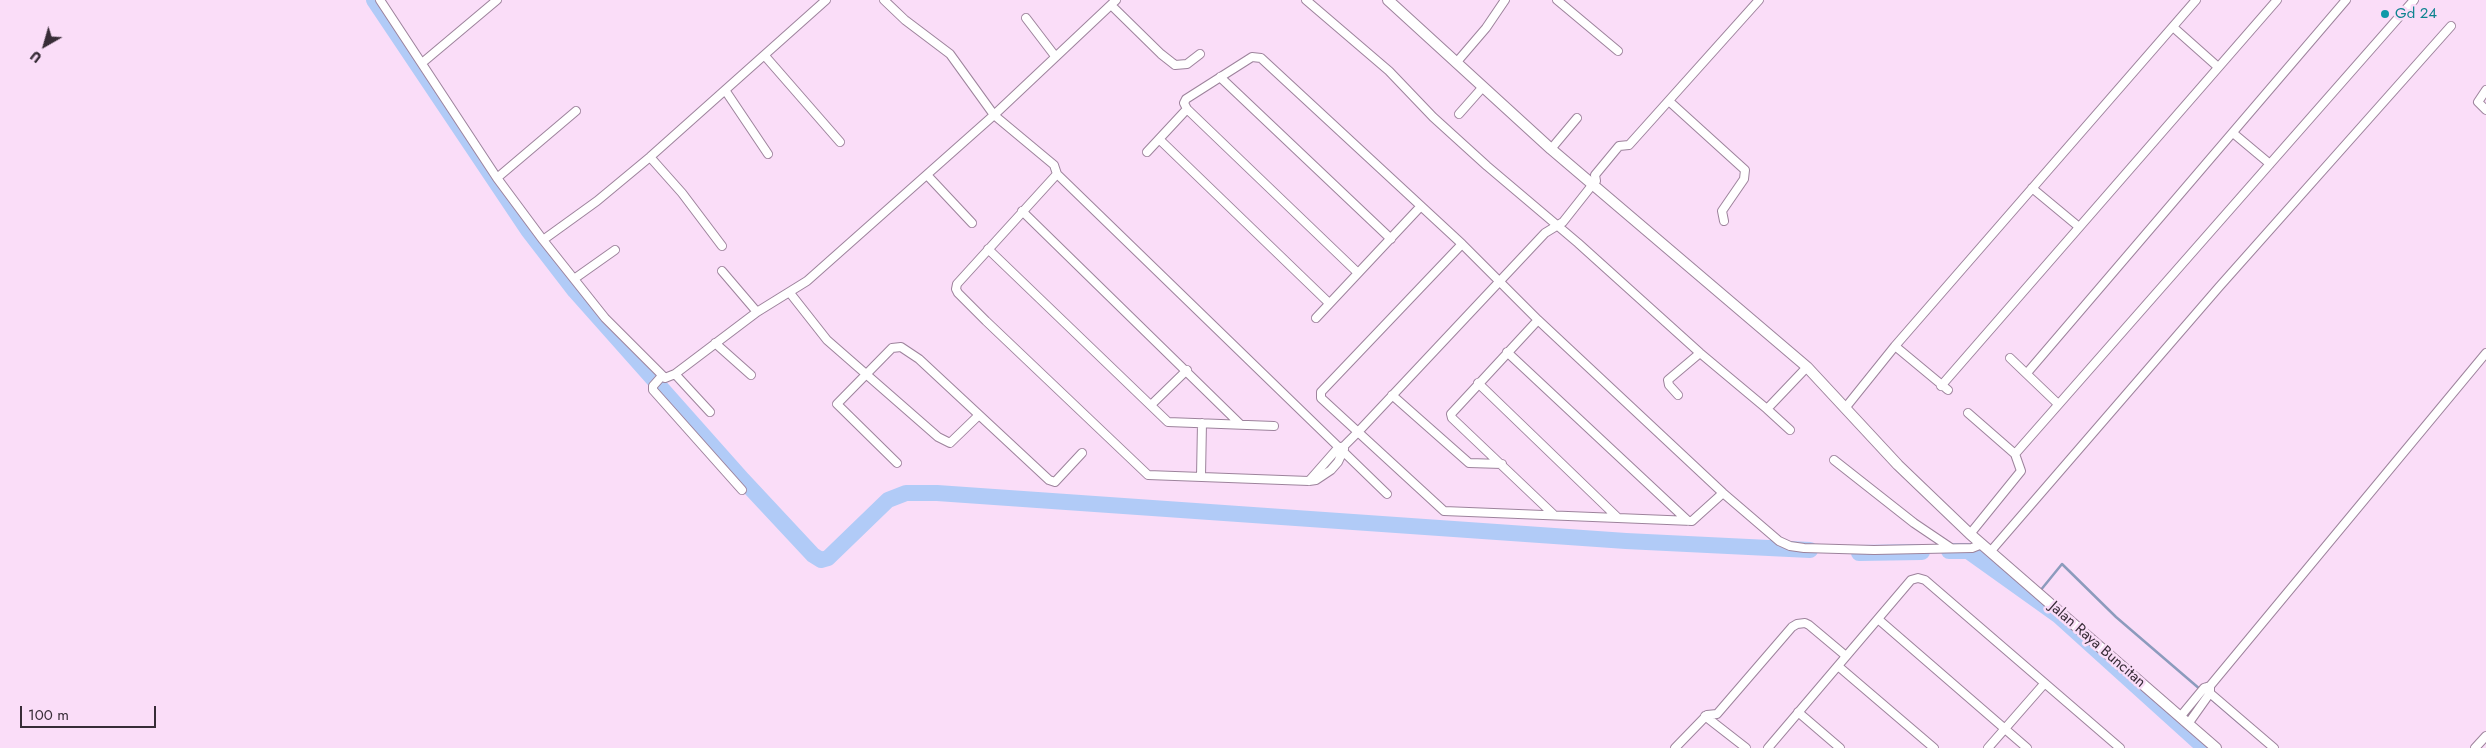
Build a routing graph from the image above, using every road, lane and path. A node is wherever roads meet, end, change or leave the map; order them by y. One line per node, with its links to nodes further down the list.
1 (380, 0): 22 (street)
2 (498, 0): 22 (street)
3 (826, 0): 20 (street)
4 (884, 0): 33 (street)
5 (1306, 0): 53 (street)
6 (1388, 0): 23 (street, Jalan Raya Buncitan)
7 (1504, 0): 23 (street)
8 (1557, 0): 18 (street)
9 (1758, 0): 29 (street)
10 (2196, 0): 17 (street)
11 (2277, 0): 24 (street)
12 (2346, 0): 36 (street)
13 (2414, 0): 43 (street)
14 (1113, 2): 19 (street); 21 (street)
15 (1026, 18): 21 (street)
16 (2451, 26): 112 (street)
17 (2173, 27): 24 (street); 48 (street)
18 (1618, 51)
19 (1200, 54)
20 (765, 56): 27 (street); 38 (street)
21 (1055, 56): 33 (street)
22 (422, 63): 46 (street)
23 (1456, 63): 26 (street, Jalan Raya Buncitan)
24 (2218, 67): 54 (street)
25 (1220, 77): 30 (street); 49 (street); 55 (street)
26 (1482, 88): 34 (street); 39 (street, Jalan Raya Buncitan)
27 (725, 90): 41 (street); 42 (street)
28 (2486, 90): 31 (street)
29 (1670, 102): 47 (street); 51 (street)
30 (1187, 108): 37 (street); 62 (street)
31 (2486, 110)
32 (576, 111): 46 (street)
33 (998, 111): 44 (street); 45 (street)
34 (1459, 114)
35 (1577, 118): 39 (street)
36 (2233, 134): 43 (street); 78 (street)
37 (1159, 139): 40 (street); 66 (street)
38 (840, 142)
39 (1555, 144): 47 (street, Jalan Raya Buncitan)
40 (1147, 152)
41 (768, 154)
42 (650, 156): 56 (street); 58 (street)
43 (2270, 164): 86 (street)
44 (1057, 174): 50 (street); 98 (street)
45 (927, 175): 52 (street); 65 (street)
46 (497, 178): 56 (street)
47 (1594, 184): 53 (street); 76 (street, Jalan Raya Buncitan)
48 (2032, 188): 54 (street); 71 (street)
49 (1421, 206): 55 (street); 57 (street)
50 (1022, 211): 59 (street); 77 (street)
51 (1724, 221)
52 (972, 223)
53 (1557, 226): 64 (street); 74 (street)
54 (2079, 227): 71 (street)
55 (1391, 238): 62 (street)
56 (543, 240): 63 (street)
57 (1462, 244): 64 (street); 97 (street)
58 (722, 246)
59 (988, 249): 88 (street); 104 (street)
60 (615, 250): 63 (street)
61 (722, 271): 67 (street)
62 (1358, 273): 66 (street)
63 (574, 279): 82 (street)
64 (1498, 281): 69 (street); 84 (street)
65 (790, 293): 67 (street); 80 (street)
66 (1330, 303): 68 (street)
67 (757, 312): 70 (street)
68 (1316, 318)
69 (1538, 320): 72 (street); 106 (street)
70 (716, 343): 79 (street); 81 (street)
71 (1895, 346): 87 (street)
72 (1508, 352): 83 (street); 110 (street)
73 (2486, 352): 118 (street)
74 (1700, 353): 85 (street); 89 (street)
75 (2010, 358): 78 (street)
76 (1807, 367): 87 (street, Jalan Raya Buncitan); 89 (street)
77 (1187, 370): 88 (street); 94 (street)
78 (2027, 373): 86 (street)
79 (675, 374): 82 (street); 90 (street)
80 (868, 374): 92 (street); 92 (street); 102 (street)
81 (751, 375)
82 (657, 381): 105 (street)
83 (1478, 384): 103 (street); 109 (street)
84 (1392, 395): 97 (street); 103 (street)
85 (1678, 395)
86 (2057, 403): 100 (street)
87 (1848, 404): 111 (street, Jalan Raya Buncitan)
88 (1151, 405): 93 (street)
89 (1767, 408): 96 (street)
90 (710, 412)
91 (1968, 413): 100 (street)
92 (979, 416): 99 (street)
93 (1202, 423): 94 (street); 104 (street)
94 (1240, 424): 95 (street)
95 (1274, 426)
96 (1790, 430)
97 (1356, 435): 98 (street); 108 (street)
98 (1343, 448): 104 (street); 107 (street)
99 (1082, 454)
100 (2015, 454): 111 (street)
101 (1834, 460): 113 (street)
102 (897, 463)
103 (1502, 464): 108 (street)
104 (1201, 476)
105 (742, 490)
106 (1723, 493): 110 (street); 113 (street)
107 (1387, 494)
108 (1553, 514): 109 (street)
109 (1617, 517): 110 (street)
110 (1688, 521)
111 (1973, 531): 112 (street, Jalan Raya Buncitan)
112 (1990, 547): 113 (street); 121 (street, Jalan Raya Buncitan)
113 (1951, 548)
114 (1878, 619): 115 (street); 117 (street); 122 (street)
115 (1846, 656): 116 (street); 120 (street)
116 (1838, 666): 119 (street); 128 (street)
117 (2044, 684): 122 (street); 131 (street)
118 (2205, 693): 121 (street); 133 (street)
119 (1798, 712): 126 (street); 127 (street)
120 (1705, 716): 124 (street); 125 (street)
121 (2184, 720): 132 (street, Jalan Raya Buncitan)
122 (2005, 729): 129 (street); 130 (street)
123 (2486, 736): 134 (street)
124 (1675, 748)
125 (1746, 748)
126 (1768, 748)
127 (1840, 748)
128 (1934, 748)
129 (1988, 748)
130 (2027, 748)
131 (2120, 748)
132 (2215, 748)
133 (2274, 748)
134 (2475, 748)

